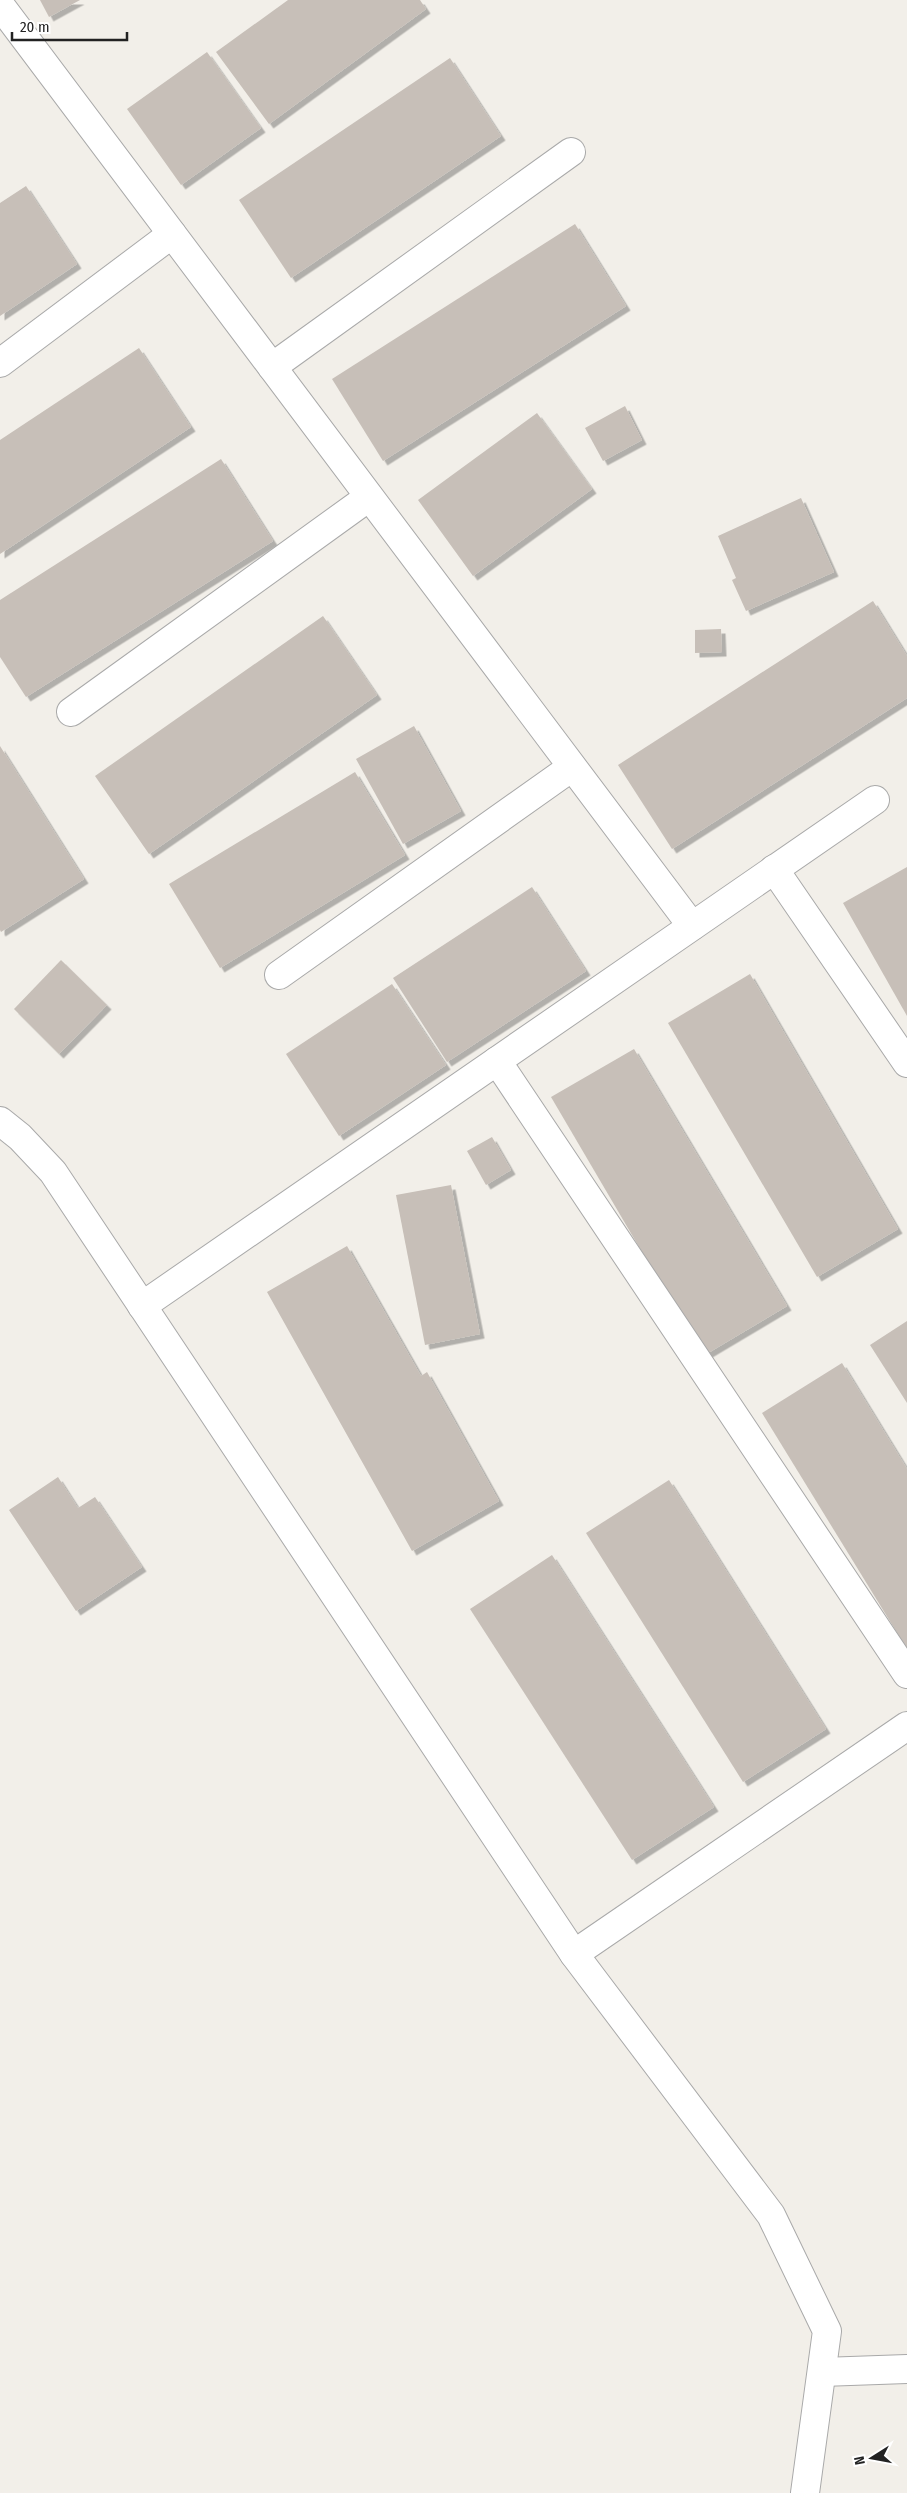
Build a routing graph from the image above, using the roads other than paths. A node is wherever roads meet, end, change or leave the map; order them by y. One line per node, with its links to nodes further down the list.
1 (0, 5): 3 (street)
2 (571, 152): 5 (street)
3 (172, 234): 4 (street); 5 (street)
4 (0, 363)
5 (272, 367): 6 (street)
6 (369, 497): 7 (street); 8 (street)
7 (71, 712)
8 (572, 767): 11 (street); 12 (street)
9 (875, 800): 10 (street)
10 (774, 869): 11 (street); 14 (street)
11 (692, 926): 13 (street)
12 (279, 975)
13 (496, 1061): 16 (street); 17 (street)
14 (907, 1063)
15 (0, 1121): 16 (street)
16 (142, 1306): 19 (street)
17 (907, 1674)
18 (907, 1726): 19 (street)
19 (574, 1954): 21 (street)
20 (907, 2369): 21 (street)
21 (822, 2372): 22 (street)
22 (805, 2493)

